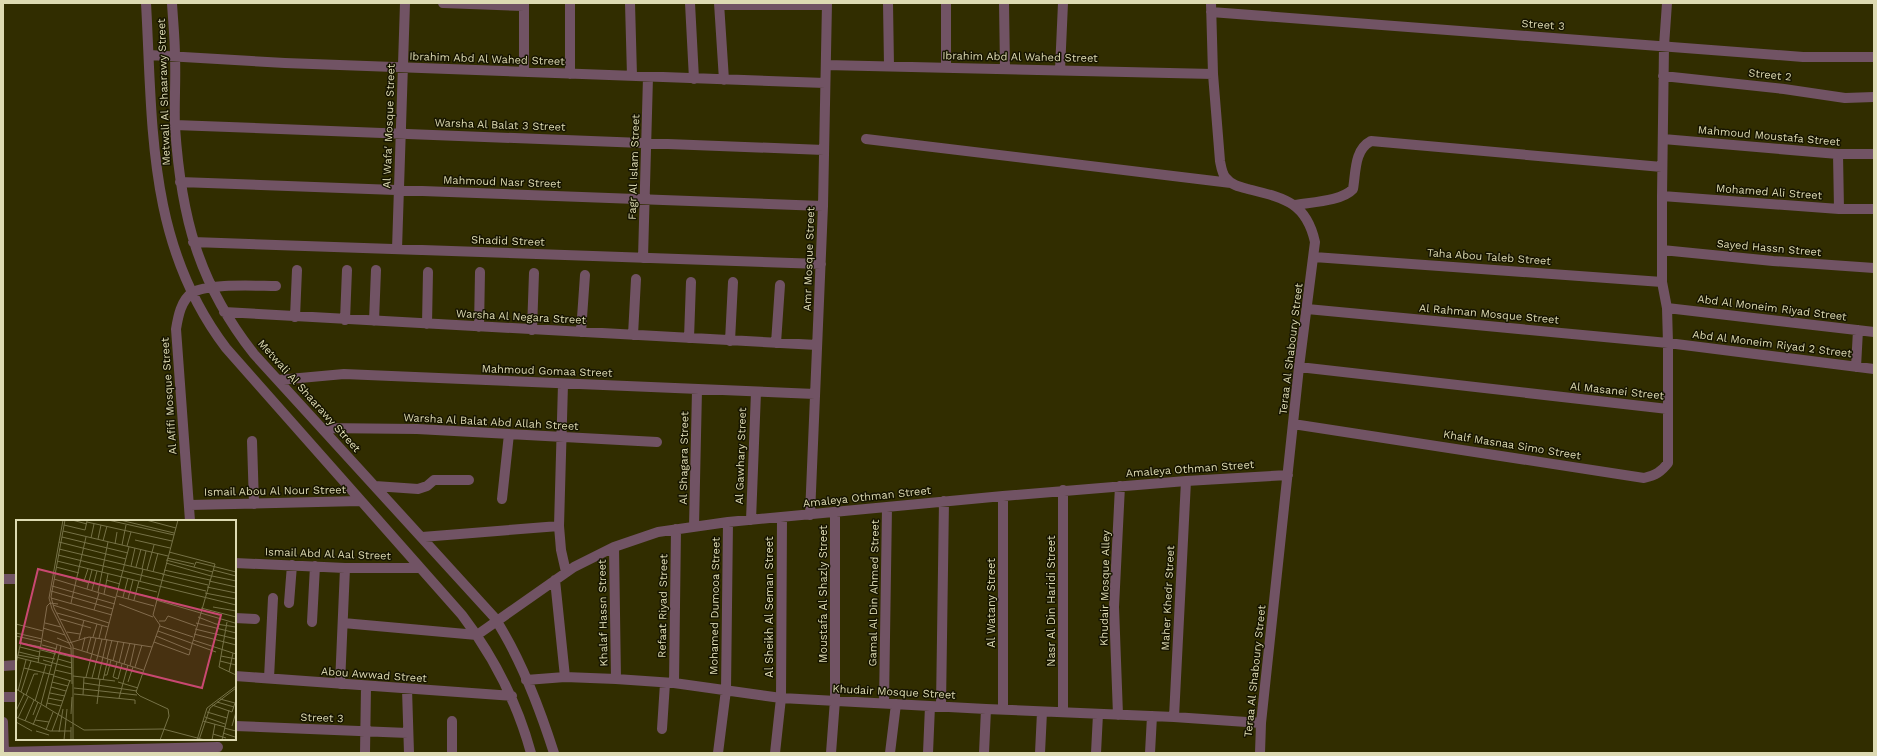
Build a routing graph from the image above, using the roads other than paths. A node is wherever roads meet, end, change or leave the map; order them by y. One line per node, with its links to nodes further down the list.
1 (146, 3): 19 (street, Metwali Al Shaarawy Street)
2 (172, 3): 20 (street, Metwali Al Shaarawy Street)
3 (405, 3): 24 (street, Al Wafa' Mosque Street)
4 (443, 3): 13 (street)
5 (570, 3): 29 (street)
6 (630, 3): 31 (street)
7 (690, 3): 34 (street)
8 (888, 3): 23 (street)
9 (946, 3): 25 (street)
10 (1004, 3): 26 (street)
11 (1063, 3): 27 (street)
12 (1667, 3): 18 (street, Al Masanei Street)
13 (474, 4): 16 (street)
14 (720, 4): 15 (street); 35 (street)
15 (827, 4): 22 (street, Amr Mosque Street)
16 (524, 5): 28 (street)
17 (1211, 8): 18 (street, Street 3); 30 (street)
18 (1664, 46): 21 (street, Street 3); 32 (street, Al Masanei Street)
19 (149, 55): 20 (street, Ibrahim Abd Al Wahed Street); 77 (street, Metwali Al Shaarawy Street)
20 (175, 56): 24 (street, Ibrahim Abd Al Wahed Street); 38 (street, Metwali Al Shaarawy Street)
21 (1874, 57)
22 (826, 65): 23 (street, Ibrahim Abd Al Wahed Street); 36 (street, Amr Mosque Street)
23 (888, 66): 25 (street, Ibrahim Abd Al Wahed Street)
24 (403, 68): 28 (street, Ibrahim Abd Al Wahed Street); 39 (street, Al Wafa' Mosque Street)
25 (946, 68): 26 (street, Ibrahim Abd Al Wahed Street)
26 (1004, 69): 27 (street, Ibrahim Abd Al Wahed Street)
27 (1060, 70): 30 (street, Ibrahim Abd Al Wahed Street)
28 (524, 72): 29 (street, Ibrahim Abd Al Wahed Street)
29 (570, 74): 31 (street, Ibrahim Abd Al Wahed Street)
30 (1213, 74): 48 (street)
31 (632, 76): 33 (street, Ibrahim Abd Al Wahed Street)
32 (1663, 76): 37 (street, Street 2); 41 (street, Al Masanei Street)
33 (648, 77): 34 (street, Ibrahim Abd Al Wahed Street); 42 (street, Fagr Al Islam Street)
34 (694, 78): 35 (street, Ibrahim Abd Al Wahed Street)
35 (724, 80): 36 (street, Ibrahim Abd Al Wahed Street)
36 (825, 83): 43 (street, Amr Mosque Street)
37 (1874, 97)
38 (175, 125): 39 (street, Warsha Al Balat 3 Street); 47 (street, Metwali Al Shaarawy Street)
39 (401, 134): 42 (street, Warsha Al Balat 3 Street); 49 (street, Al Wafa' Mosque Street)
40 (866, 139): 48 (street, Teraa Al Shaboury Street)
41 (1663, 139): 44 (street, Mahmoud Moustafa Street); 46 (street, Al Masanei Street)
42 (646, 143): 43 (street, Warsha Al Balat 3 Street); 51 (street, Fagr Al Islam Street)
43 (824, 150): 53 (street, Amr Mosque Street)
44 (1838, 154): 45 (street, Mahmoud Moustafa Street); 54 (street)
45 (1874, 154)
46 (1662, 167): 50 (street, Al Masanei Street); 52 (street)
47 (180, 182): 49 (street, Mahmoud Nasr Street); 56 (street, Metwali Al Shaarawy Street)
48 (1231, 183): 52 (street, Teraa Al Shaboury Street)
49 (399, 190): 51 (street, Mahmoud Nasr Street); 57 (street, Al Wafa' Mosque Street)
50 (1662, 196): 54 (street, Mohamed Ali Street); 58 (street, Al Masanei Street)
51 (645, 200): 53 (street, Mahmoud Nasr Street); 60 (street, Fagr Al Islam Street)
52 (1296, 205): 59 (street, Teraa Al Shaboury Street)
53 (823, 206): 61 (street, Amr Mosque Street)
54 (1839, 209): 55 (street, Mohamed Ali Street)
55 (1874, 209)
56 (193, 242): 57 (street, Shadid Street); 76 (street, Metwali Al Shaarawy Street)
57 (397, 249): 60 (street, Shadid Street)
58 (1662, 250): 62 (street, Sayed Hassn Street); 73 (street, Al Masanei Street)
59 (1314, 257): 73 (street, Taha Abou Taleb Street); 79 (street, Teraa Al Shaboury Street)
60 (643, 258): 61 (street, Shadid Street)
61 (821, 264): 95 (street, Amr Mosque Street)
62 (1874, 268)
63 (297, 270): 81 (street)
64 (347, 270): 82 (street)
65 (376, 270): 83 (street)
66 (428, 272): 84 (street)
67 (480, 272): 85 (street)
68 (534, 273): 86 (street)
69 (585, 275): 88 (street)
70 (636, 279): 90 (street)
71 (690, 282): 91 (street)
72 (733, 282): 92 (street)
73 (1662, 282): 78 (street, Al Masanei Street)
74 (780, 285): 94 (street)
75 (276, 286): 76 (street)
76 (211, 288): 77 (street); 80 (street, Metwali Al Shaarawy Street)
77 (192, 293): 120 (street, Metwali Al Shaarawy Street); 121 (street, Al Afifi Mosque Street)
78 (1667, 308): 87 (street, Abd Al Moneim Riyad Street); 93 (street, Al Masanei Street)
79 (1307, 309): 93 (street, Al Rahman Mosque Street); 96 (street, Teraa Al Shaboury Street)
80 (224, 312): 81 (street, Warsha Al Negara Street); 99 (street, Metwali Al Shaarawy Street)
81 (294, 317): 82 (street, Warsha Al Negara Street)
82 (345, 320): 83 (street, Warsha Al Negara Street)
83 (374, 321): 84 (street, Warsha Al Negara Street)
84 (427, 324): 85 (street, Warsha Al Negara Street)
85 (479, 327): 86 (street, Warsha Al Negara Street)
86 (532, 330): 88 (street, Warsha Al Negara Street)
87 (1858, 330): 89 (street, Abd Al Moneim Riyad Street); 97 (street)
88 (581, 332): 90 (street, Warsha Al Negara Street)
89 (1874, 332)
90 (634, 335): 91 (street, Warsha Al Negara Street)
91 (689, 338): 92 (street, Warsha Al Negara Street)
92 (730, 340): 94 (street, Warsha Al Negara Street)
93 (1668, 342): 97 (street, Abd Al Moneim Riyad 2 Street); 104 (street, Al Masanei Street)
94 (776, 343): 95 (street, Warsha Al Negara Street)
95 (817, 345): 103 (street, Amr Mosque Street)
96 (1299, 366): 104 (street, Al Masanei Street); 105 (street, Teraa Al Shaboury Street)
97 (1856, 367): 98 (street, Abd Al Moneim Riyad 2 Street)
98 (1874, 369)
99 (278, 380): 100 (street, Mahmoud Gomaa Street); 106 (street, Metwali Al Shaarawy Street)
100 (563, 384): 101 (street, Mahmoud Gomaa Street); 108 (street)
101 (697, 390): 102 (street, Mahmoud Gomaa Street); 131 (street, Al Shagara Street)
102 (756, 392): 103 (street, Mahmoud Gomaa Street); 128 (street, Al Gawhary Street)
103 (815, 394): 125 (street, Amr Mosque Street)
104 (1668, 409): 105 (street, Khalf Masnaa Simo Street)
105 (1294, 424): 111 (street, Teraa Al Shaboury Street)
106 (322, 428): 107 (street, Warsha Al Balat Abd Allah Street); 114 (street, Metwali Al Shaarawy Street)
107 (509, 434): 108 (street, Warsha Al Balat Abd Allah Street); 118 (street)
108 (561, 437): 110 (street, Warsha Al Balat Abd Allah Street); 130 (street)
109 (252, 441): 122 (street)
110 (657, 442)
111 (1288, 475): 113 (street, Amaleya Othman Street); 183 (street, Teraa Al Shaboury Street)
112 (469, 480): 114 (street)
113 (1186, 481): 115 (street, Amaleya Othman Street); 180 (street, Maher Khedr Street)
114 (375, 486): 133 (street, Metwali Al Shaarawy Street)
115 (1120, 486): 116 (street, Amaleya Othman Street); 178 (street, Khudair Mosque Alley)
116 (1063, 490): 117 (street, Amaleya Othman Street); 176 (street, Nasr Al Din Haridi Street)
117 (1003, 496): 119 (street, Amaleya Othman Street); 174 (street, Al Watany Street)
118 (502, 499)
119 (944, 501): 123 (street, Amaleya Othman Street); 172 (street)
120 (360, 502): 122 (street, Ismail Abou Al Nour Street); 139 (street, Metwali Al Shaarawy Street)
121 (190, 504): 122 (street, Ismail Abou Al Nour Street); 127 (street, Al Afifi Mosque Street)
122 (254, 504)
123 (887, 507): 124 (street, Amaleya Othman Street); 169 (street, Gamal Al Din Ahmed Street)
124 (835, 512): 125 (street, Amaleya Othman Street); 168 (street, Moustafa Al Shazly Street)
125 (810, 515): 126 (street, Amaleya Othman Street)
126 (782, 517): 128 (street, Amaleya Othman Street); 167 (street, Al Sheikh Al Seman Street)
127 (190, 520)
128 (751, 520): 129 (street, Amaleya Othman Street)
129 (728, 522): 131 (street, Amaleya Othman Street); 163 (street, Mohamed Dumooa Street)
130 (559, 526): 133 (street); 140 (street)
131 (694, 527): 132 (street, Amaleya Othman Street)
132 (676, 529): 134 (street, Amaleya Othman Street); 159 (street, Refaat Riyad Street)
133 (422, 537): 148 (street, Metwali Al Shaarawy Street)
134 (614, 547): 140 (street, Amaleya Othman Street); 157 (street, Khalaf Hassn Street)
135 (236, 563): 136 (street, Ismail Abd Al Aal Street)
136 (292, 565): 137 (street, Ismail Abd Al Aal Street); 145 (street)
137 (315, 566): 138 (street, Ismail Abd Al Aal Street); 149 (street)
138 (345, 568): 139 (street, Ismail Abd Al Aal Street); 150 (street)
139 (420, 568): 151 (street, Metwali Al Shaarawy Street)
140 (566, 572): 143 (street, Amaleya Othman Street)
141 (3, 579): 142 (street)
142 (16, 579)
143 (555, 580): 148 (street, Amaleya Othman Street); 155 (street)
144 (273, 598): 156 (street)
145 (290, 603)
146 (236, 618): 147 (street)
147 (255, 619)
148 (496, 621): 151 (street, Amaleya Othman Street); 158 (street, Metwali Al Shaarawy Street)
149 (312, 622)
150 (343, 623): 151 (street); 160 (street)
151 (477, 635): 164 (street, Metwali Al Shaarawy Street)
152 (3, 666): 153 (street)
153 (16, 666)
154 (236, 676): 156 (street, Abou Awwad Street)
155 (565, 677): 157 (street, Khudair Mosque Street); 158 (street, Khudair Mosque Street)
156 (269, 678): 160 (street, Abou Awwad Street)
157 (616, 679): 159 (street, Khudair Mosque Street)
158 (526, 680): 194 (street, Metwali Al Shaarawy Street)
159 (669, 683): 163 (street, Khudair Mosque Street); 185 (street, Refaat Riyad Street)
160 (340, 684): 161 (street, Abou Awwad Street)
161 (366, 687): 162 (street, Abou Awwad Street); 186 (street)
162 (407, 689): 164 (street, Abou Awwad Street); 187 (street)
163 (726, 690): 167 (street, Khudair Mosque Street); 195 (street, Mohamed Dumooa Street)
164 (512, 696): 193 (street, Metwali Al Shaarawy Street)
165 (3, 697): 166 (street)
166 (16, 697)
167 (781, 698): 168 (street, Khudair Mosque Street); 196 (street, Al Sheikh Al Seman Street)
168 (835, 700): 169 (street, Khudair Mosque Street); 197 (street, Moustafa Al Shazly Street)
169 (884, 703): 170 (street, Khudair Mosque Street)
170 (896, 704): 171 (street, Khudair Mosque Street); 198 (street)
171 (930, 706): 172 (street, Khudair Mosque Street); 199 (street)
172 (941, 706): 173 (street, Khudair Mosque Street)
173 (986, 709): 174 (street, Khudair Mosque Street); 200 (street)
174 (1003, 710): 175 (street, Khudair Mosque Street)
175 (1042, 712): 176 (street, Khudair Mosque Street); 201 (street)
176 (1063, 712): 177 (street, Khudair Mosque Street)
177 (1098, 714): 178 (street, Khudair Mosque Street); 202 (street)
178 (1118, 715): 179 (street, Khudair Mosque Street)
179 (1152, 716): 180 (street, Khudair Mosque Street); 203 (street)
180 (1174, 717): 183 (street, Khudair Mosque Street)
181 (3, 722): 189 (street)
182 (452, 722): 192 (street)
183 (1261, 723): 204 (street, Teraa Al Shaboury Street)
184 (236, 726): 186 (street, Street 3)
185 (662, 729)
186 (366, 731): 187 (street, Street 3); 190 (street)
187 (408, 733): 191 (street)
188 (218, 746): 189 (street)
189 (4, 753)
190 (365, 753)
191 (408, 753)
192 (452, 753)
193 (532, 753)
194 (554, 753)
195 (718, 753)
196 (775, 753)
197 (831, 753)
198 (890, 753)
199 (928, 753)
200 (984, 753)
201 (1040, 753)
202 (1096, 753)
203 (1150, 753)
204 (1260, 753)

